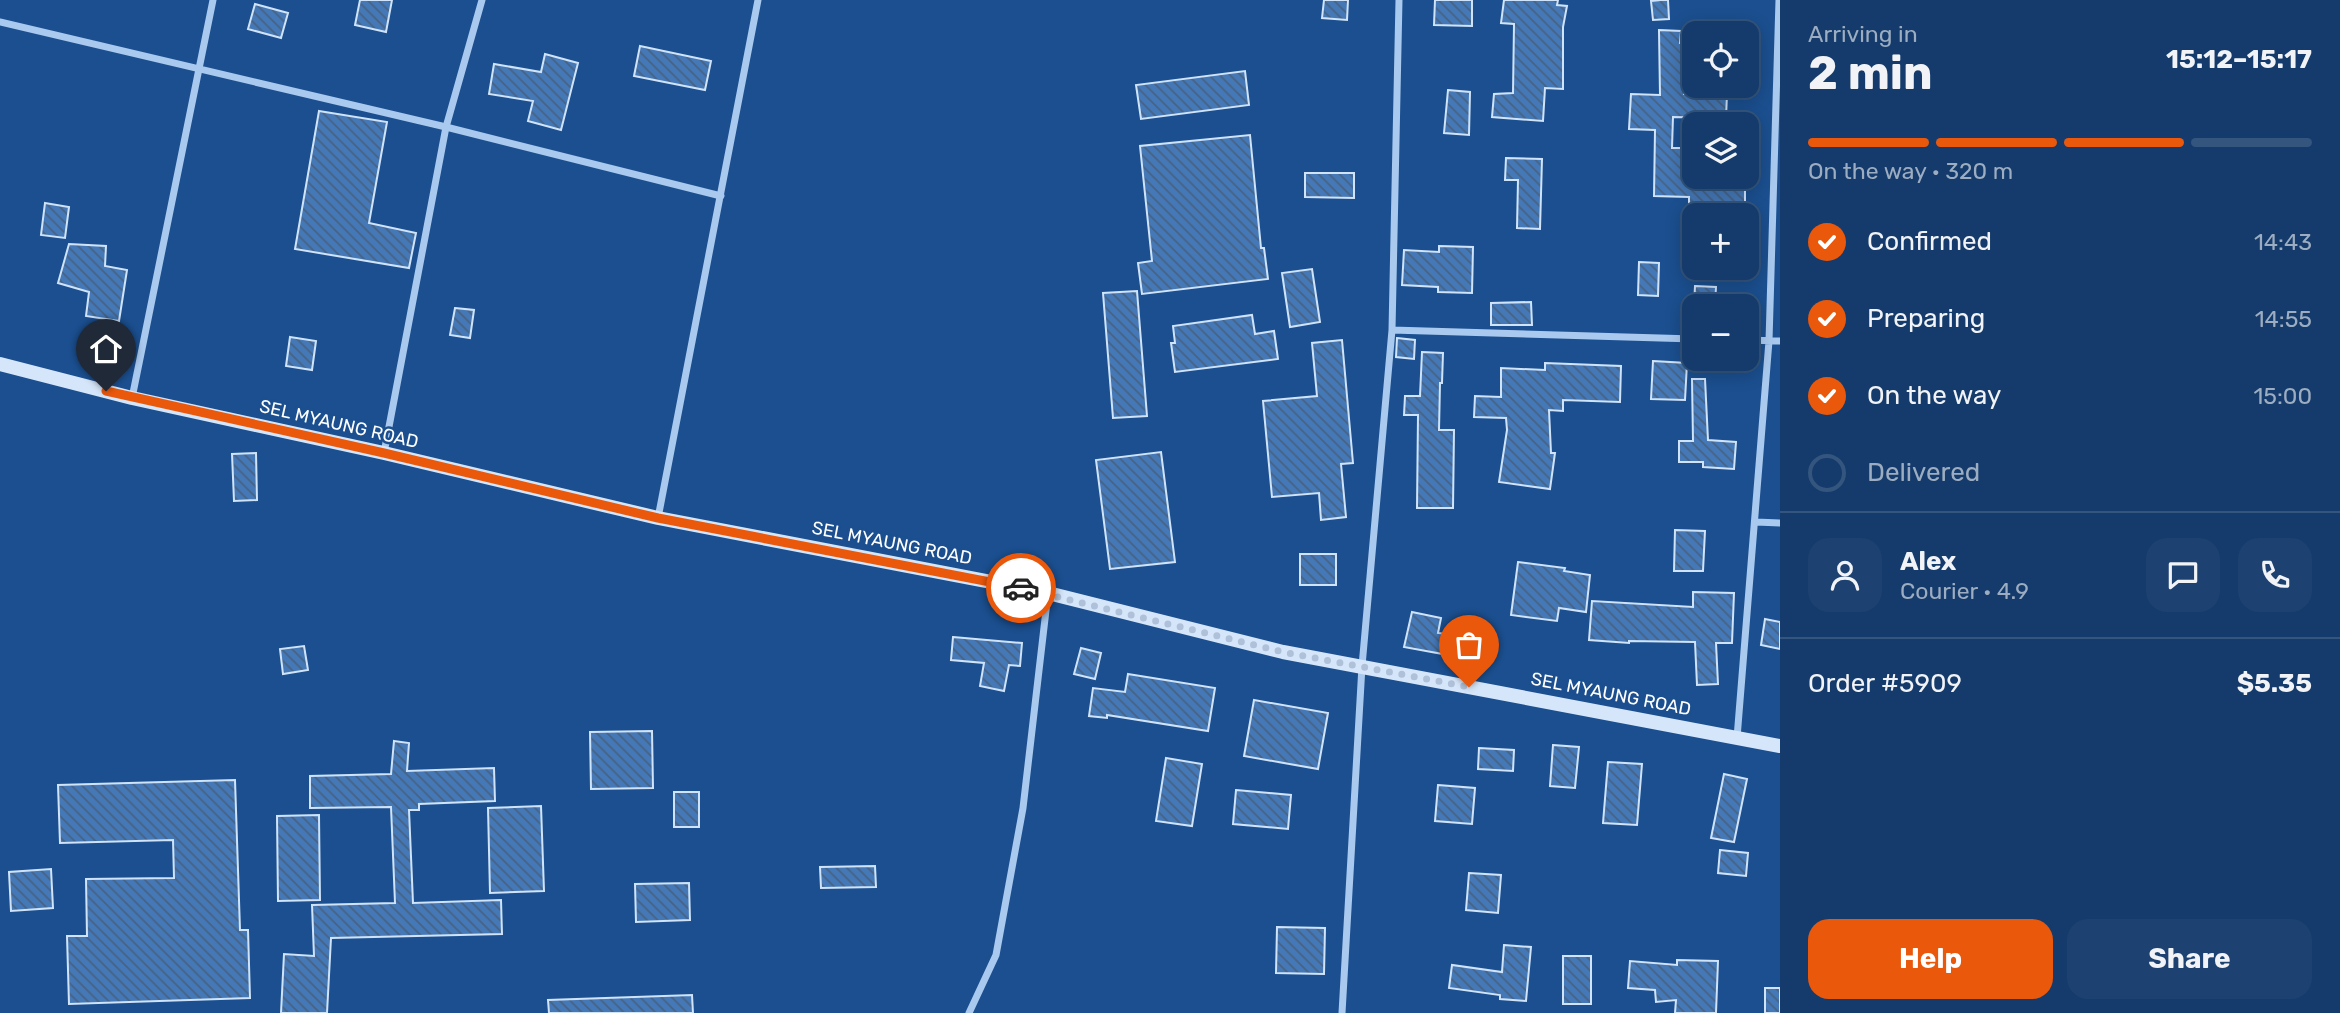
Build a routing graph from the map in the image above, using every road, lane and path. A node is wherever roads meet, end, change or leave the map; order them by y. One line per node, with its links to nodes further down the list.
1 (213, 0): 7 (street)
2 (482, 0): 8 (street)
3 (758, 0): 9 (street)
4 (1399, 0): 10 (street)
5 (1779, 0): 13 (street)
6 (0, 22): 7 (street)
7 (201, 68): 8 (street); 16 (street)
8 (446, 127): 9 (street); 17 (street)
9 (721, 197): 18 (street)
10 (1392, 330): 11 (street); 22 (street)
11 (1682, 338)
12 (1759, 341): 13 (street)
13 (1769, 341): 14 (street); 19 (street)
14 (1780, 341)
15 (0, 364): 16 (main road, SEL MYAUNG ROAD)
16 (132, 398): 17 (main road, SEL MYAUNG ROAD)
17 (384, 453): 18 (main road, SEL MYAUNG ROAD)
18 (658, 518): 21 (main road, SEL MYAUNG ROAD)
19 (1756, 522): 20 (street); 23 (street)
20 (1780, 523)
21 (1048, 593): 22 (main road, SEL MYAUNG ROAD); 25 (street)
22 (1362, 667): 23 (main road, SEL MYAUNG ROAD); 26 (street)
23 (1737, 738): 24 (main road, SEL MYAUNG ROAD)
24 (1780, 746)
25 (969, 1013)
26 (1342, 1013)

